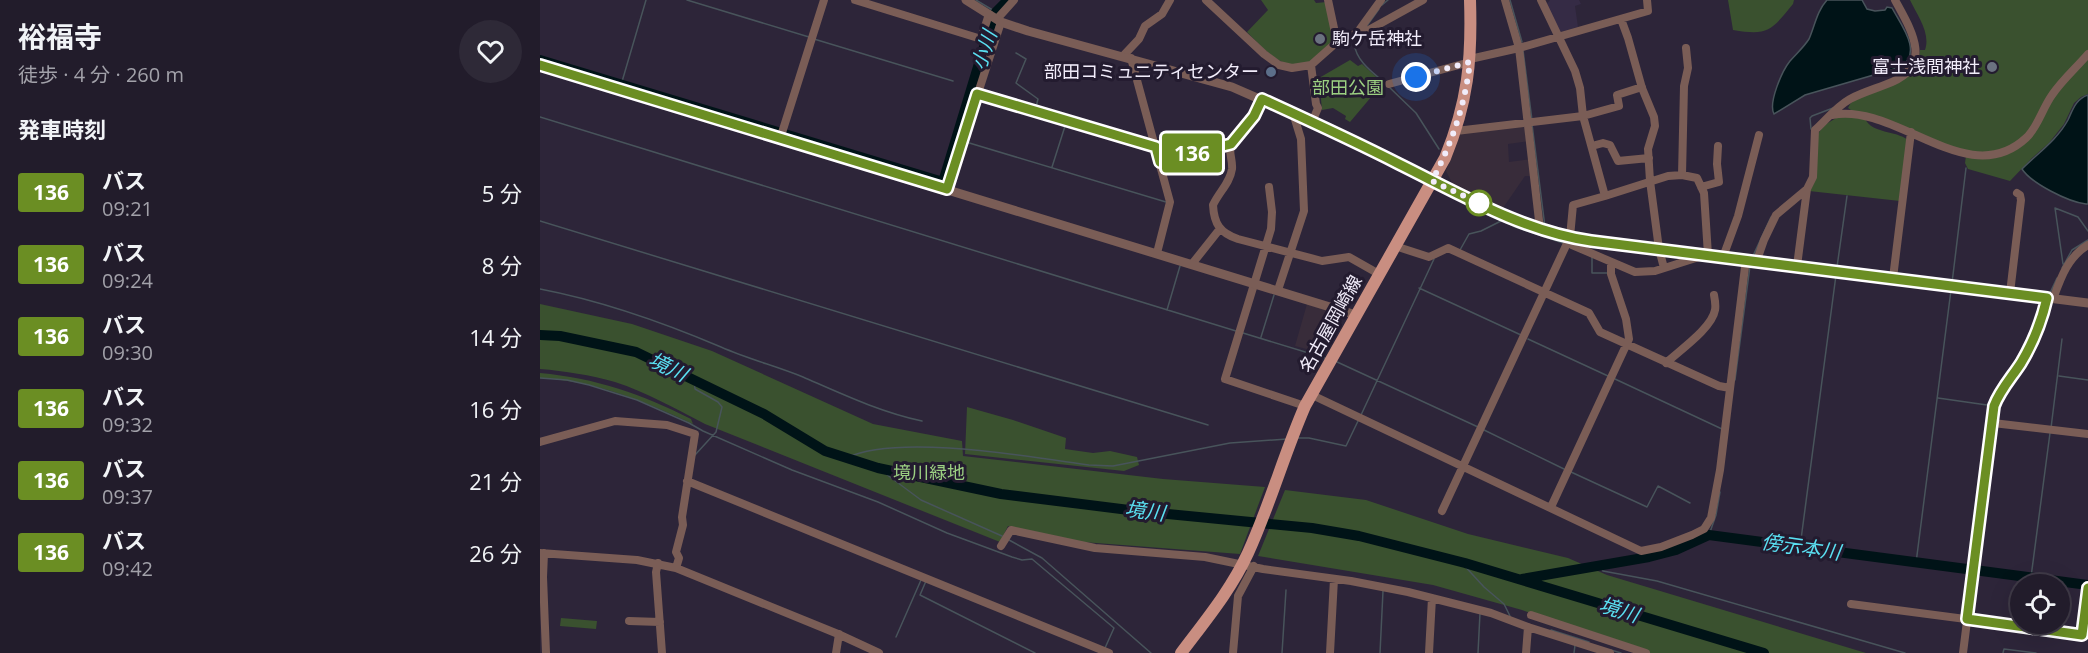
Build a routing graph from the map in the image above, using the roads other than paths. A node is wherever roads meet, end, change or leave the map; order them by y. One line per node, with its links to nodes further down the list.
1 (824, 0): 41 (street)
2 (855, 0): 16 (street)
3 (887, 0): 16 (street)
4 (966, 0): 17 (street)
5 (1014, 0): 17 (street)
6 (1170, 0): 25 (street)
7 (1206, 0): 28 (street)
8 (1328, 0): 21 (street)
9 (1381, 0): 19 (street)
10 (1423, 0): 19 (street)
11 (1470, 0): 26 (main road, 名古屋岡崎線)
12 (1505, 0): 22 (street)
13 (1541, 0): 20 (street)
14 (1647, 0): 18 (street)
15 (1895, 0): 34 (street)
16 (884, 9): 17 (street)
17 (994, 18): 25 (street); 31 (street)
18 (1621, 19): 20 (street); 30 (street)
19 (1357, 33): 21 (street)
20 (1558, 37): 22 (street); 35 (street)
21 (1337, 42): 28 (street)
22 (1519, 48): 26 (street); 37 (street)
23 (1686, 48): 48 (street)
24 (2088, 54): 39 (street)
25 (1127, 57): 32 (street); 45 (street)
26 (1470, 60): 29 (street); 38 (main road, 名古屋岡崎線)
27 (540, 65): 41 (street)
28 (1311, 66): 36 (street)
29 (1389, 84)
30 (1642, 87): 35 (street); 46 (street)
31 (977, 94): 45 (street); 53 (street)
32 (1262, 99): 33 (street); 42 (street)
33 (1293, 113): 36 (street); 65 (street)
34 (1832, 115): 39 (street); 54 (street)
35 (1583, 116): 37 (street); 43 (street)
36 (1312, 122): 49 (street)
37 (1528, 122): 38 (street); 57 (street)
38 (1456, 131): 49 (main road, 名古屋岡崎線)
39 (1911, 132): 75 (street)
40 (1759, 135): 67 (street)
41 (780, 139): 53 (street)
42 (1231, 144): 47 (street); 58 (street)
43 (1592, 146): 46 (street); 56 (street)
44 (1718, 146): 52 (street)
45 (1156, 147): 47 (street)
46 (1649, 158): 50 (street)
47 (1160, 162): 64 (street)
48 (1682, 175): 50 (street); 52 (street)
49 (1432, 181): 57 (street); 61 (main road, 名古屋岡崎線)
50 (1650, 182): 56 (street); 63 (street)
51 (1269, 187): 62 (street)
52 (1701, 187): 66 (street)
53 (947, 189): 64 (street)
54 (1806, 189): 69 (street); 72 (street)
55 (2017, 193): 79 (street)
56 (1605, 196): 59 (street)
57 (1540, 229): 59 (street)
58 (1219, 230): 62 (street); 71 (street)
59 (1570, 238): 63 (street); 70 (street); 78 (street)
60 (2088, 245): 81 (street)
61 (1395, 246): 74 (main road, 名古屋岡崎線); 78 (street)
62 (1266, 247): 65 (street); 76 (street)
63 (1659, 249): 66 (street); 73 (street)
64 (1157, 253): 71 (street)
65 (1290, 254): 74 (street); 77 (street)
66 (1705, 254): 67 (street); 73 (street)
67 (1724, 256): 68 (street)
68 (1746, 259): 69 (street); 86 (street)
69 (1757, 260): 72 (street)
70 (1611, 263): 73 (street); 84 (street)
71 (1192, 264): 76 (street)
72 (1797, 266): 75 (street)
73 (1664, 268)
74 (1379, 274): 83 (main road, 名古屋岡崎線)
75 (1893, 278): 79 (street)
76 (1255, 283): 77 (street); 87 (street)
77 (1278, 290): 83 (street)
78 (1543, 293): 84 (street); 91 (street)
79 (2010, 293): 81 (street)
80 (1714, 295): 85 (street)
81 (2050, 298): 82 (street); 88 (street)
82 (2088, 303)
83 (1356, 315): 87 (main road, 名古屋岡崎線)
84 (1626, 344): 85 (street); 93 (street)
85 (1666, 363): 86 (street)
86 (1730, 388): 93 (street)
87 (1309, 401): 91 (street); 97 (main road, 名古屋岡崎線)
88 (1993, 423): 89 (street); 105 (street)
89 (2088, 434)
90 (540, 442): 92 (street)
91 (1462, 466): 93 (street); 94 (street)
92 (687, 481): 99 (street); 115 (street)
93 (1551, 507)
94 (1442, 510)
95 (1002, 545): 97 (street)
96 (542, 553): 98 (street); 111 (street)
97 (1248, 561): 100 (street); 116 (main road, 名古屋岡崎線); 117 (street)
98 (658, 563): 99 (street); 107 (street)
99 (676, 568): 109 (street)
100 (1334, 579): 102 (street); 118 (street)
101 (2088, 588): 110 (street)
102 (1432, 598): 108 (street); 119 (street)
103 (1851, 604): 105 (street)
104 (1531, 615): 122 (street)
105 (1967, 619): 110 (street); 123 (street)
106 (629, 621): 107 (street)
107 (660, 622): 112 (street)
108 (1528, 627): 120 (street); 121 (street)
109 (839, 634): 113 (street); 114 (street)
110 (2085, 635)
111 (546, 653)
112 (662, 653)
113 (836, 653)
114 (879, 653)
115 (1109, 653)
116 (1181, 653)
117 (1233, 653)
118 (1330, 653)
119 (1429, 653)
120 (1526, 653)
121 (1610, 653)
122 (1646, 653)
123 (1963, 653)

